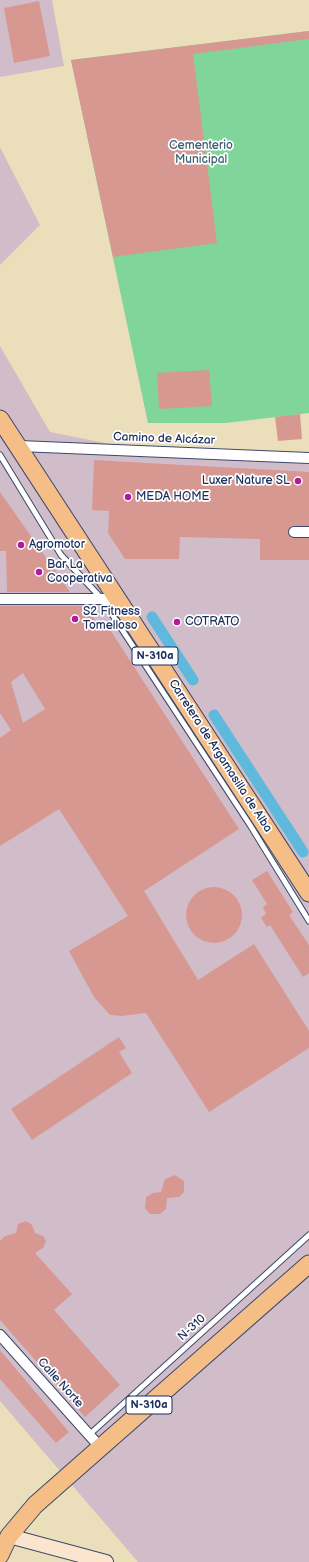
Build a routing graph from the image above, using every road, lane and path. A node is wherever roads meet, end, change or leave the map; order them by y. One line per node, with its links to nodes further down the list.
1 (0, 419): 2 (highway, Carretera de Argamasilla de Alba / N-310a)
2 (19, 446): 4 (street, Camino de Alcázar); 8 (highway, Carretera de Argamasilla de Alba / N-310a)
3 (0, 455): 8 (lane, Carretera de Argamasilla de Alba)
4 (309, 458)
5 (294, 532): 6 (street)
6 (309, 532)
7 (0, 599): 8 (street)
8 (110, 599): 9 (highway, Carretera de Argamasilla de Alba / N-310a); 10 (lane, Carretera de Argamasilla de Alba)
9 (309, 893)
10 (309, 921)
11 (309, 1235): 14 (lane, N-310)
12 (309, 1264): 15 (highway, N-310a)
13 (0, 1335): 14 (street, Calle Norte)
14 (89, 1434): 15 (street, Calle Norte)
15 (100, 1447): 16 (highway, N-310a)
16 (5, 1534): 17 (highway, N-310a); 18 (main road)
17 (0, 1554)
18 (106, 1562)

